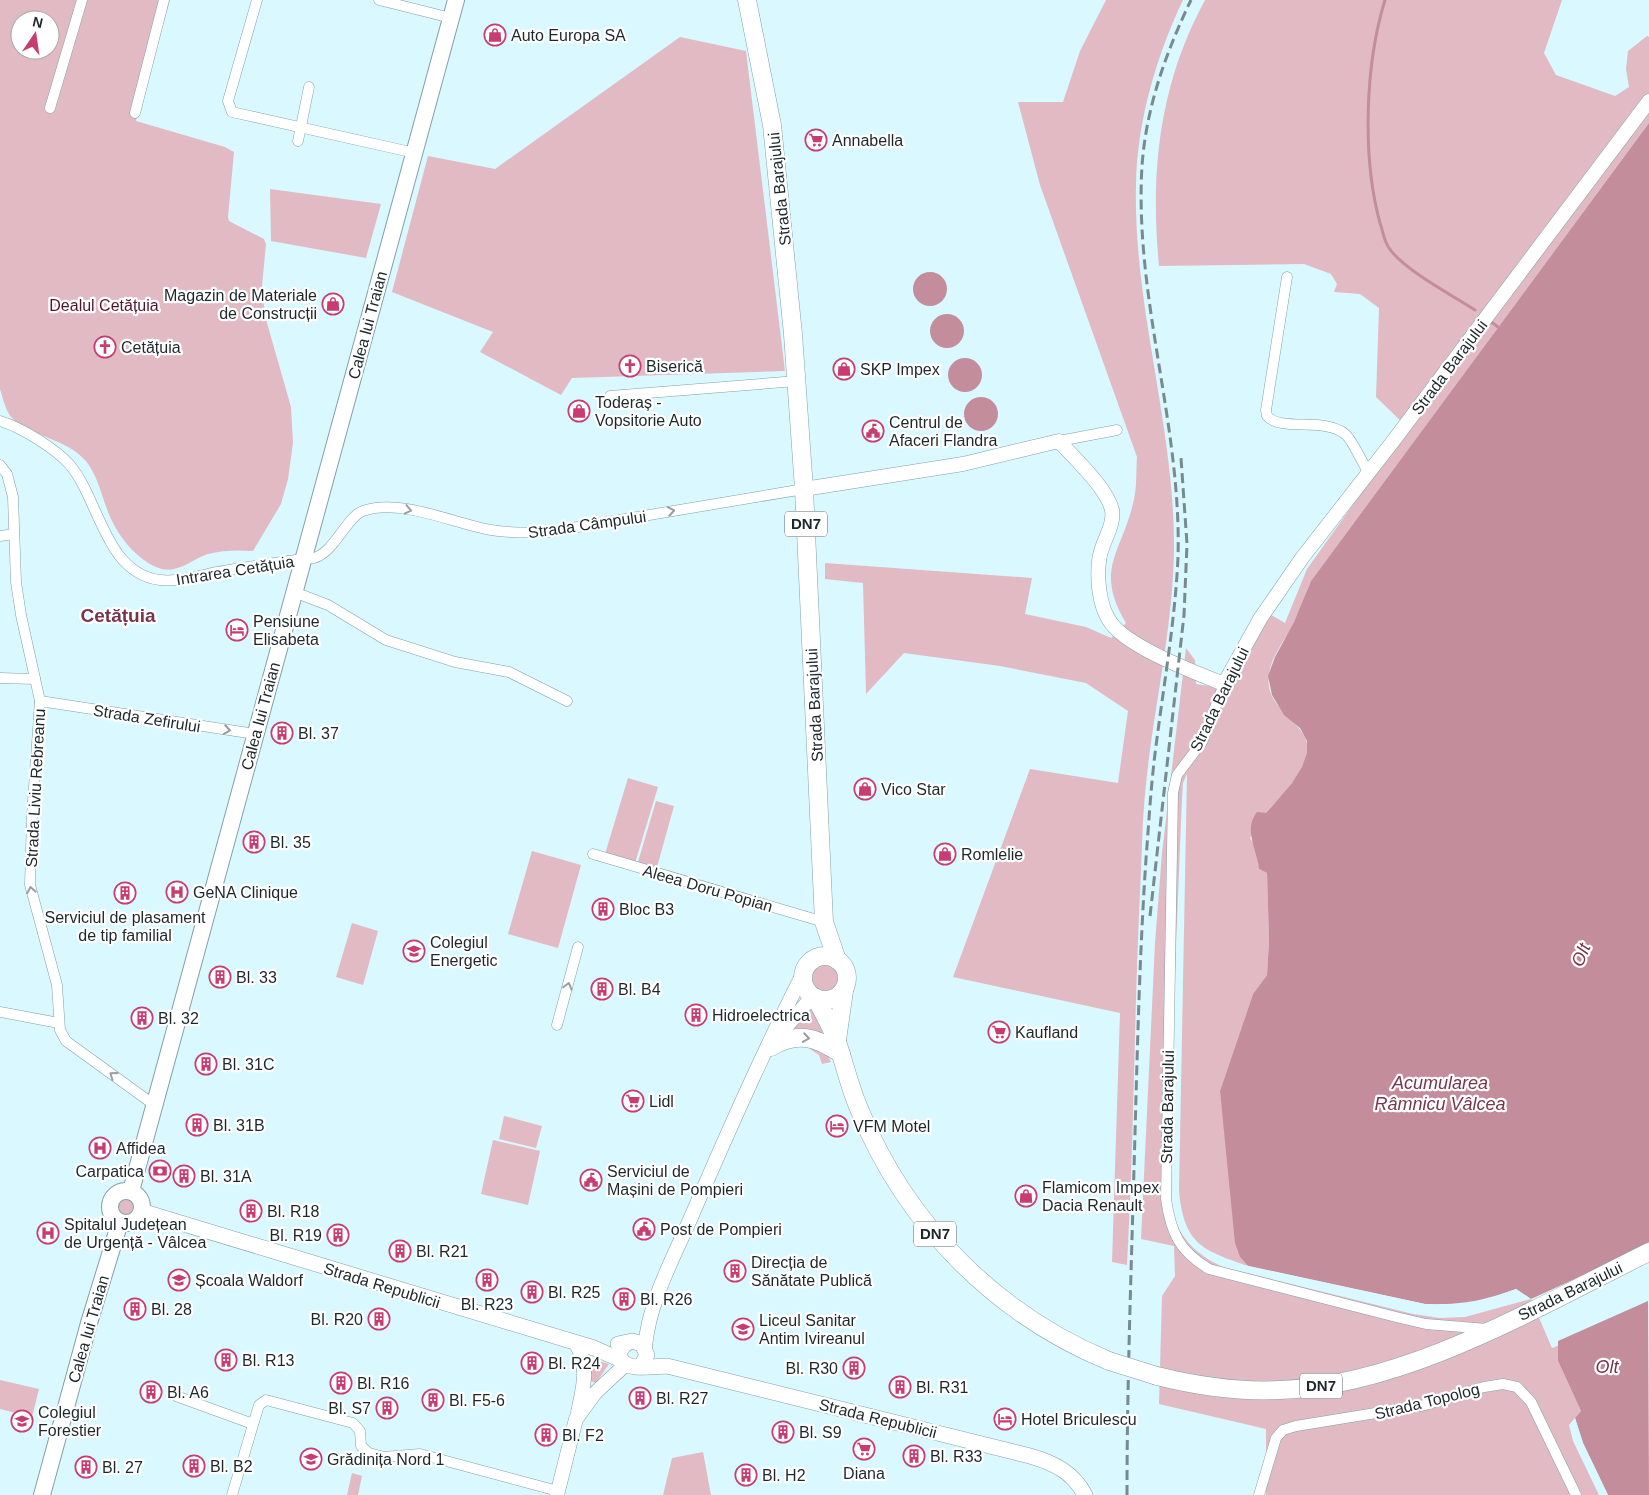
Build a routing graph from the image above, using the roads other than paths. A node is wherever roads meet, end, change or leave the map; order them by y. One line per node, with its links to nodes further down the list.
1 (82, 0): 10 (street)
2 (164, 0): 11 (street)
3 (257, 0): 12 (street)
4 (379, 0): 7 (street)
5 (456, 0): 7 (main road, Calea lui Traian)
6 (747, 0): 16 (highway, Strada Barajului / DN7)
7 (451, 18): 14 (main road, Calea lui Traian)
8 (310, 87): 12 (street)
9 (1649, 101): 22 (street, Strada Barajului)
10 (50, 108)
11 (135, 113)
12 (301, 127): 13 (street); 14 (street)
13 (298, 141)
14 (414, 153): 28 (main road, Calea lui Traian)
15 (1288, 278): 22 (street)
16 (797, 380): 17 (street); 25 (highway, Strada Barajului / DN7)
17 (610, 396)
18 (0, 418): 28 (street, Intrarea Cetățuia)
19 (1117, 430): 20 (street)
20 (1059, 441): 25 (street); 32 (street)
21 (0, 466): 24 (street, Strada Liviu Rebreanu)
22 (1369, 473): 32 (street, Strada Barajului)
23 (0, 478): 24 (street)
24 (11, 485): 26 (street, Strada Liviu Rebreanu)
25 (804, 488): 28 (street, Strada Câmpului, one-way to 25); 37 (highway, Strada Barajului / DN7)
26 (14, 534): 27 (street); 31 (street, Strada Liviu Rebreanu)
27 (0, 536)
28 (303, 559): 29 (main road, Calea lui Traian)
29 (294, 592): 34 (street, Intrarea Cetățuia); 35 (main road, Calea lui Traian)
30 (0, 678): 31 (street)
31 (35, 679): 33 (street, Strada Liviu Rebreanu)
32 (1224, 684): 54 (street, Strada Barajului)
33 (40, 701): 35 (street, Strada Zefirului, one-way to 35); 44 (street, Strada Liviu Rebreanu, one-way to 33)
34 (568, 701)
35 (255, 734): 49 (main road, Calea lui Traian)
36 (593, 854): 37 (street, Aleea Doru Popian)
37 (824, 922): 39 (highway, Strada Barajului / DN7); 40 (highway, Strada Barajului / DN7)
38 (578, 947): 45 (street, one-way to 38)
39 (837, 960): 40 (highway); 41 (highway, DN7)
40 (808, 966): 42 (highway, DN7); 48 (street)
41 (844, 991): 42 (highway); 47 (highway, Strada Barajului / DN7)
42 (814, 997): 46 (street); 47 (highway, Strada Barajului / DN7)
43 (0, 1012): 44 (street)
44 (59, 1023): 49 (street, Strada Liviu Rebreanu, one-way to 44)
45 (558, 1025)
46 (770, 1047): 47 (highway, one-way to 47); 48 (street)
47 (839, 1047): 54 (highway, Strada Barajului / DN7, bridge)
48 (760, 1062): 56 (street)
49 (153, 1104): 50 (main road, Calea lui Traian)
50 (131, 1191): 51 (main road); 52 (main road)
51 (141, 1211): 52 (main road); 55 (main road, Strada Republicii)
52 (120, 1222): 66 (main road, Calea lui Traian)
53 (1649, 1252): 54 (highway, Strada Barajului / DN7)
54 (1490, 1329)
55 (576, 1343): 57 (main road, Strada Republicii); 62 (street)
56 (638, 1345): 57 (main road, Strada Republicii); 58 (main road); 59 (main road); 60 (main road, Strada Republicii)
57 (594, 1348): 58 (main road, Strada Republicii)
58 (623, 1362): 59 (main road, Strada Republicii); 62 (street)
59 (641, 1366): 60 (main road, Strada Republicii)
60 (668, 1366): 64 (main road, Strada Republicii)
61 (176, 1396): 63 (street)
62 (576, 1419): 65 (street)
63 (253, 1424): 65 (street); 67 (street)
64 (1083, 1490)
65 (557, 1493)
66 (42, 1495)
67 (232, 1495)
68 (1259, 1495): 69 (street, Strada Topolog)
69 (1576, 1495)

